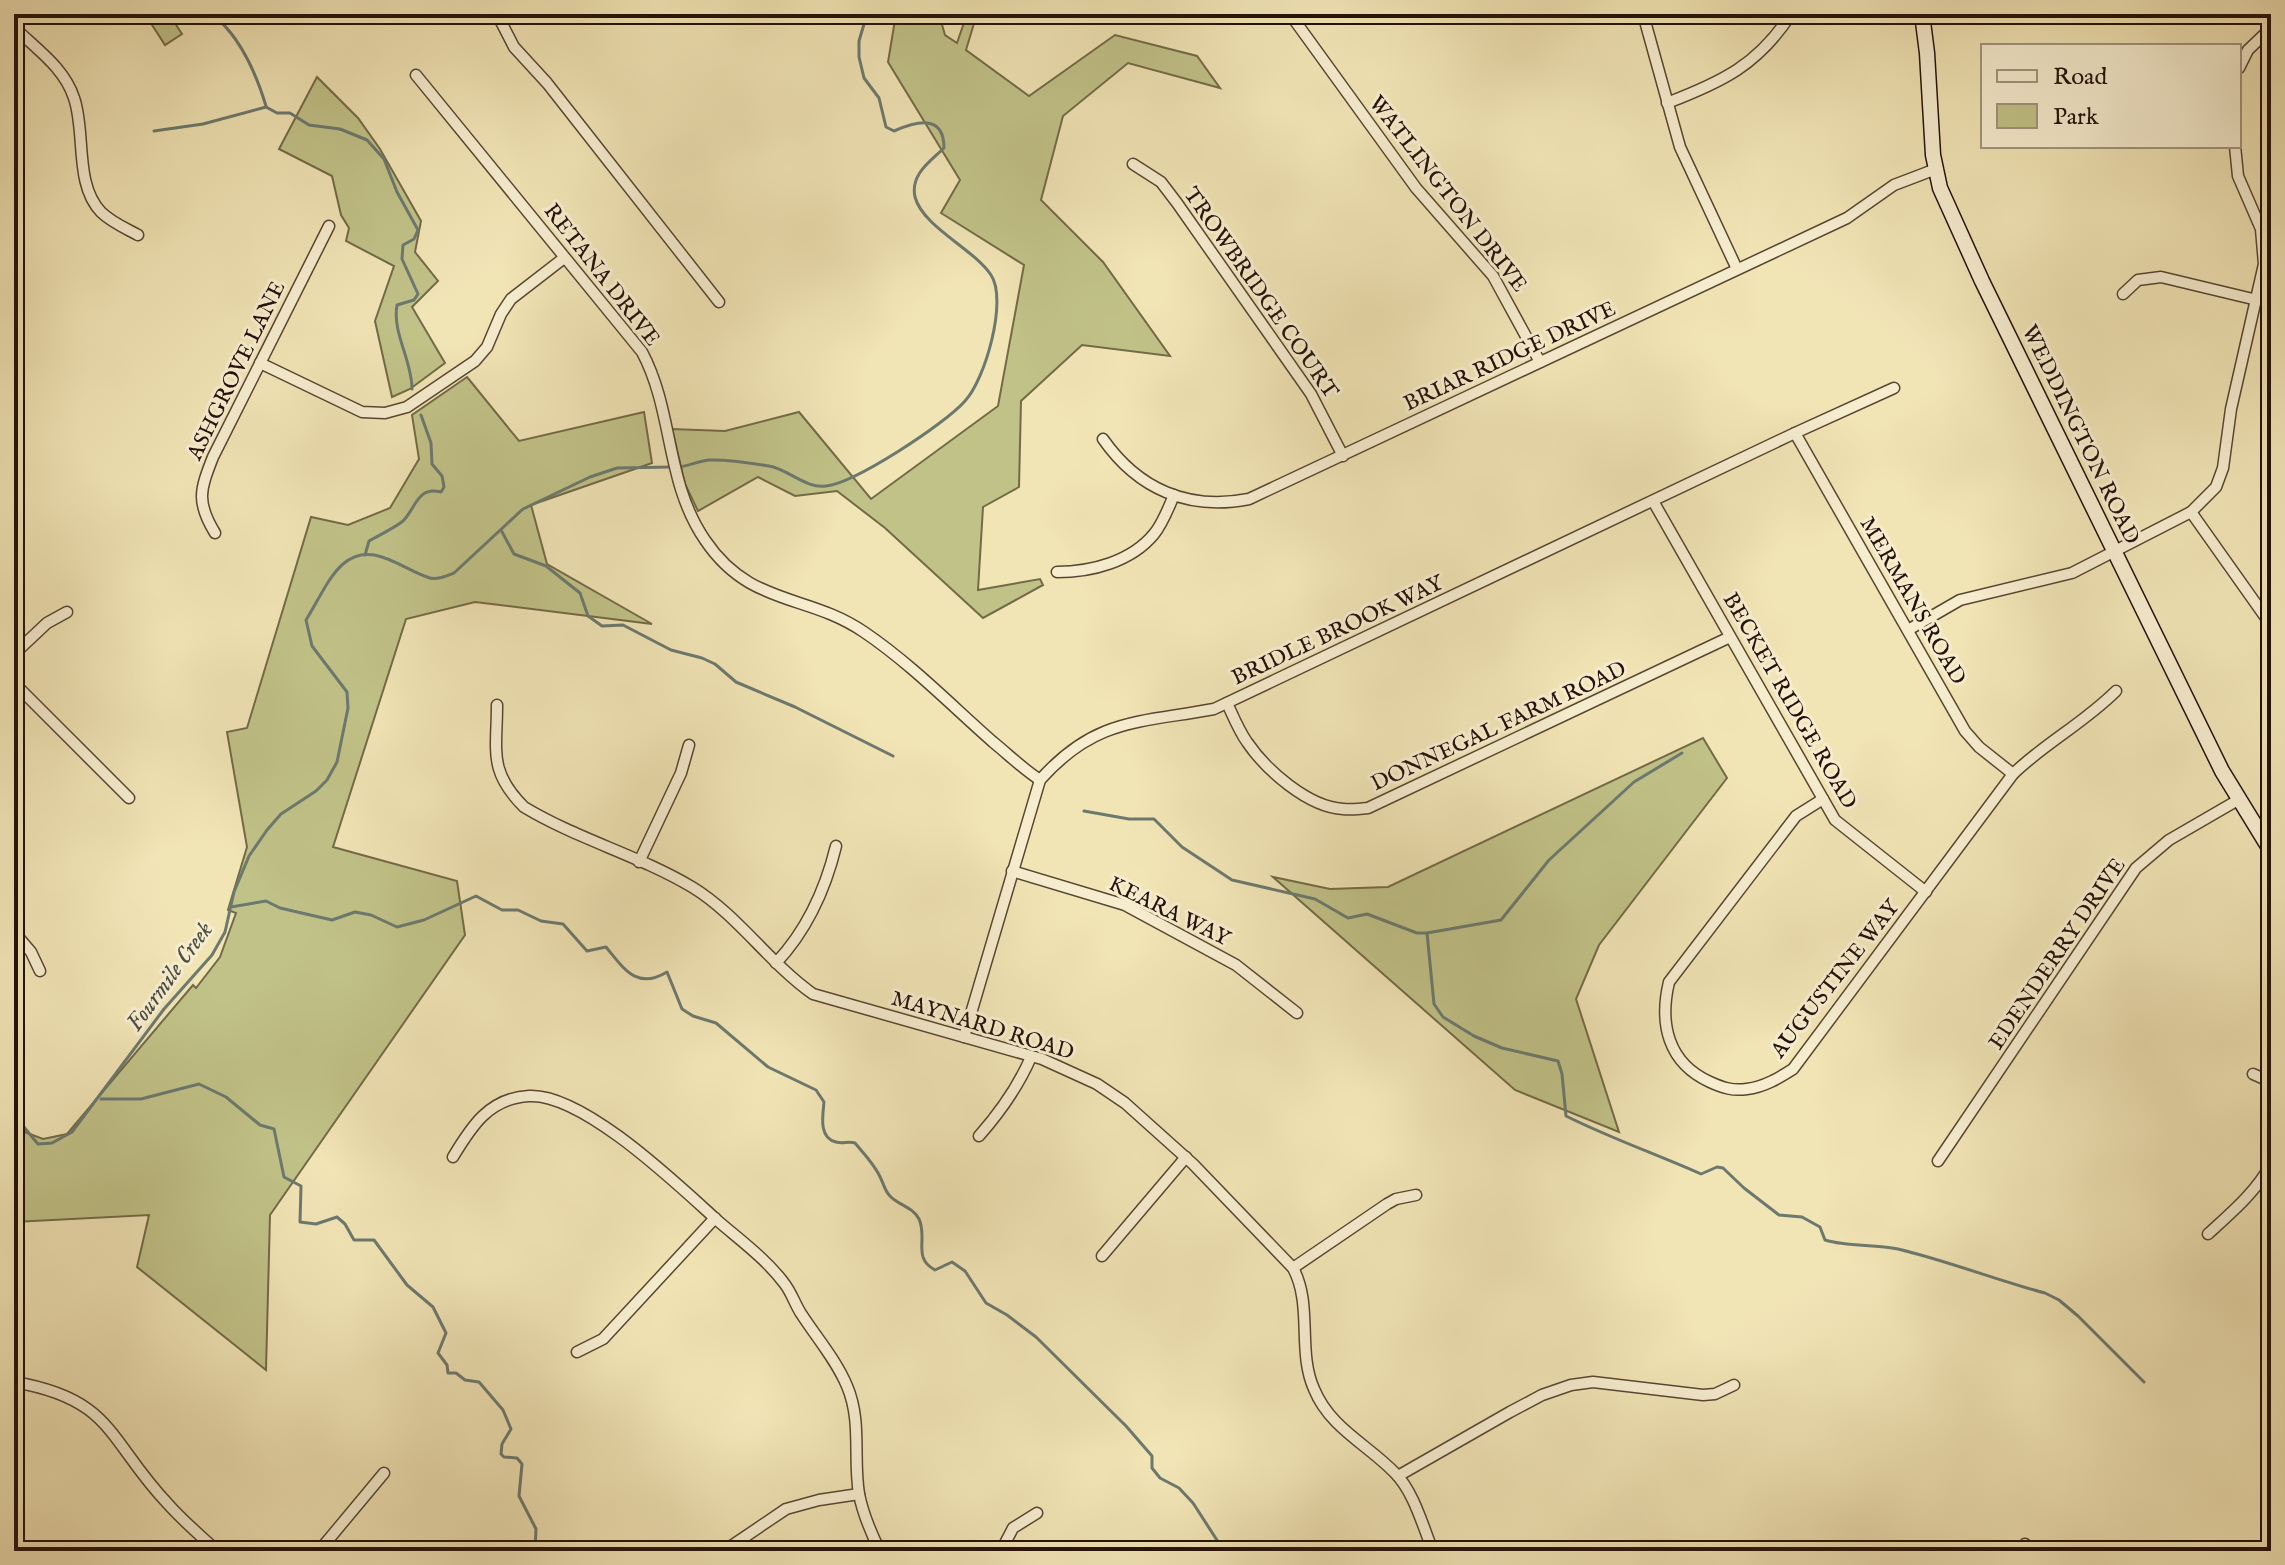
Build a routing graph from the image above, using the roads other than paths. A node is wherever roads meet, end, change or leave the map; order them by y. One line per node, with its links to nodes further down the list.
1 (497, 14): 21 (street)
2 (1290, 14): 22 (street, WATLINGTON DRIVE)
3 (1643, 14): 10 (street)
4 (1791, 14): 10 (street)
5 (1922, 14): 13 (main road, WEDDINGTON ROAD)
6 (14, 27): 16 (street)
7 (2271, 28): 8 (street)
8 (2241, 64)
9 (416, 75): 17 (street, RETANA DRIVE)
10 (1667, 103): 18 (street)
11 (2235, 148): 15 (street)
12 (1133, 164): 27 (street, TROWBRIDGE COURT)
13 (1936, 169): 18 (street, BRIAR RIDGE DRIVE); 32 (main road, WEDDINGTON ROAD)
14 (329, 226): 23 (street, ASHGROVE LANE)
15 (2266, 228): 20 (street)
16 (138, 235)
17 (564, 258): 23 (street); 45 (street, RETANA DRIVE)
18 (1737, 269): 22 (street, BRIAR RIDGE DRIVE)
19 (2123, 294): 20 (street)
20 (2257, 300): 30 (street)
21 (719, 302)
22 (1540, 362): 27 (street, BRIAR RIDGE DRIVE)
23 (260, 363): 31 (street, ASHGROVE LANE)
24 (1894, 388): 25 (street, BRIDLE BROOK WAY)
25 (1795, 433): 29 (street, BRIDLE BROOK WAY); 36 (street, MERMANS ROAD)
26 (1103, 439): 28 (street, BRIAR RIDGE DRIVE)
27 (1343, 456): 28 (street, BRIAR RIDGE DRIVE)
28 (1174, 495): 33 (street)
29 (1653, 501): 37 (street, BECKET RIDGE ROAD); 41 (street, BRIDLE BROOK WAY)
30 (2191, 512): 32 (street); 35 (street)
31 (215, 533)
32 (2114, 550): 36 (street); 48 (main road, WEDDINGTON ROAD)
33 (1057, 572)
34 (67, 612): 38 (street)
35 (2271, 625)
36 (1908, 630): 44 (street, MERMANS ROAD)
37 (1730, 637): 41 (street, DONNEGAL FARM ROAD); 47 (street, BECKET RIDGE ROAD)
38 (14, 654)
39 (14, 683): 46 (street)
40 (2116, 691): 44 (street, AUGUSTINE WAY)
41 (1227, 703): 45 (street, BRIDLE BROOK WAY)
42 (497, 705): 51 (street, MAYNARD ROAD)
43 (689, 745): 51 (street)
44 (2013, 774): 53 (street, AUGUSTINE WAY)
45 (1040, 780): 52 (street, BRIDLE BROOK WAY)
46 (129, 798)
47 (1823, 799): 53 (street, BECKET RIDGE ROAD); 53 (street, AUGUSTINE WAY)
48 (2238, 800): 50 (main road, WEDDINGTON ROAD); 65 (street, EDENDERRY DRIVE)
49 (836, 846): 55 (street)
50 (2271, 851)
51 (639, 862): 55 (street, MAYNARD ROAD)
52 (1012, 871): 57 (street, KEARA WAY); 58 (street, BRIDLE BROOK WAY)
53 (1926, 892)
54 (14, 932): 56 (street)
55 (776, 963): 58 (street, MAYNARD ROAD)
56 (40, 971)
57 (1297, 1013)
58 (964, 1037): 59 (street, MAYNARD ROAD)
59 (1031, 1057): 62 (street); 64 (street, MAYNARD ROAD)
60 (2253, 1074): 61 (street)
61 (2271, 1082)
62 (979, 1136)
63 (453, 1157): 68 (street)
64 (1186, 1157): 70 (street); 71 (street, MAYNARD ROAD)
65 (1938, 1161)
66 (2271, 1164): 69 (street)
67 (1416, 1195): 71 (street)
68 (715, 1218): 72 (street); 77 (street)
69 (2208, 1234)
70 (1102, 1256)
71 (1293, 1268): 76 (street)
72 (577, 1352)
73 (14, 1382): 79 (street)
74 (1734, 1385): 76 (street)
75 (384, 1473): 80 (street)
76 (1398, 1476): 84 (street)
77 (859, 1494): 81 (street); 82 (street)
78 (1037, 1513): 83 (street)
79 (217, 1551)
80 (319, 1551)
81 (724, 1551)
82 (880, 1551)
83 (1001, 1551)
84 (1433, 1551)

